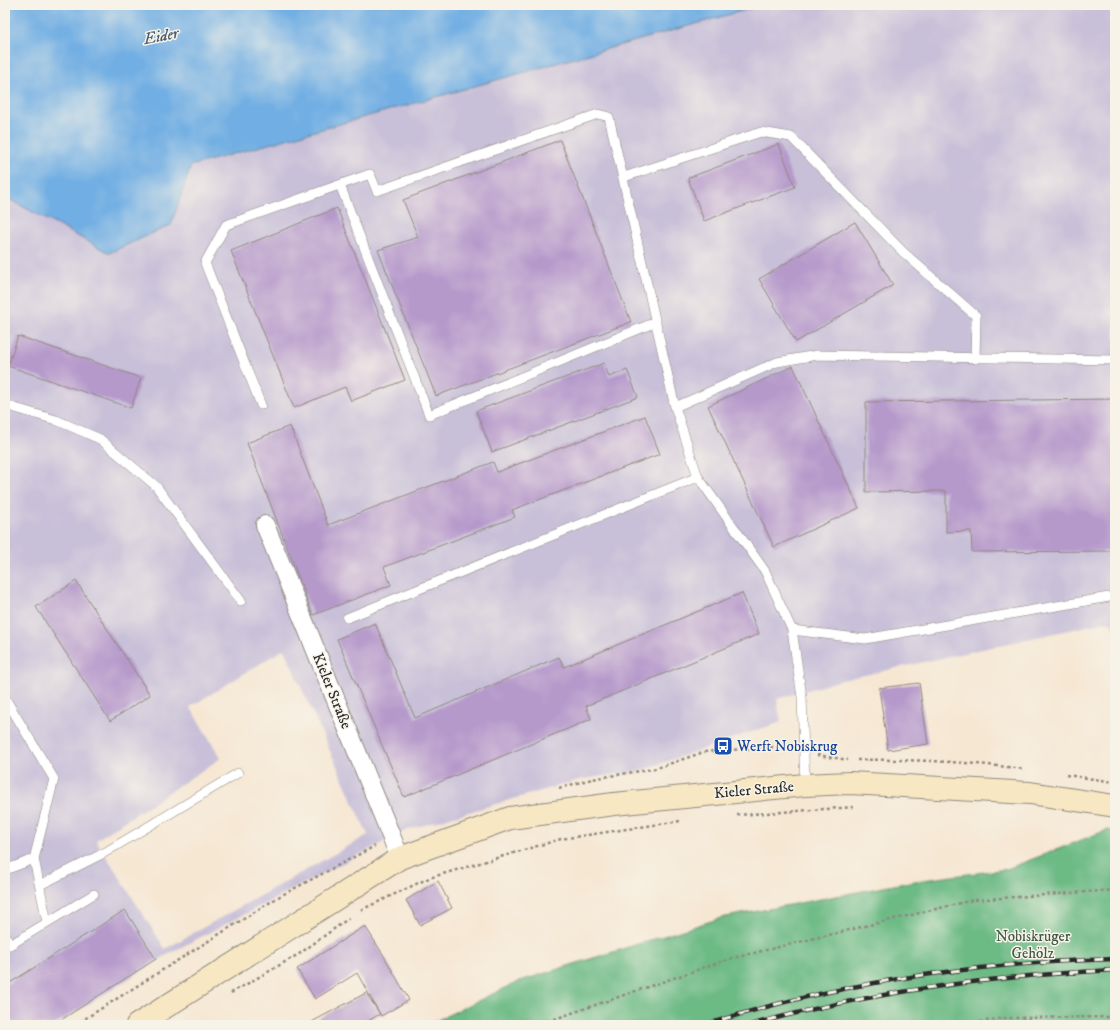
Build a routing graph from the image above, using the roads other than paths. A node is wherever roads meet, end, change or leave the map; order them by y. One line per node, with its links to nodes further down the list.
1 (624, 177): 2 (lane); 3 (lane); 4 (lane)
2 (340, 185): 3 (lane); 7 (lane)
3 (656, 322): 8 (lane)
4 (975, 359): 5 (lane); 8 (lane)
5 (1115, 360)
6 (5, 405): 12 (lane)
7 (261, 405)
8 (675, 407): 9 (lane)
9 (698, 477): 13 (lane); 14 (lane)
10 (265, 525): 19 (street, Kieler Straße)
11 (1115, 596): 14 (lane)
12 (241, 601)
13 (347, 618)
14 (792, 630): 17 (lane)
15 (5, 698): 20 (lane)
16 (238, 773): 22 (lane)
17 (806, 785): 18 (main road, Kieler Straße); 19 (main road, Kieler Straße)
18 (1115, 806)
19 (400, 858): 26 (main road, Kieler Straße)
20 (34, 859): 21 (lane); 22 (lane)
21 (5, 870)
22 (40, 886): 24 (lane)
23 (94, 894): 24 (lane)
24 (47, 922): 25 (lane)
25 (5, 936)
26 (137, 1025)

